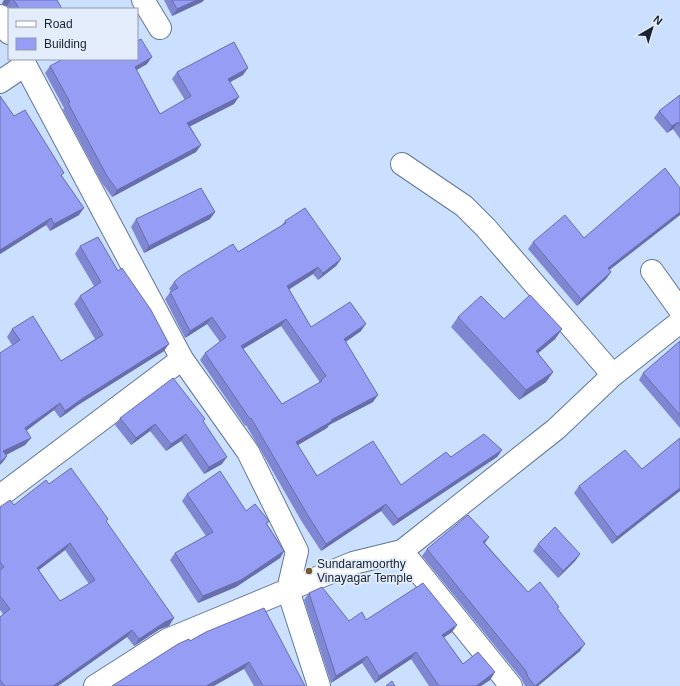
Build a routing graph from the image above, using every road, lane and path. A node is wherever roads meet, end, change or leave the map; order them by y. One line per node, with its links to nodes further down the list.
1 (143, 0): 3 (street)
2 (0, 16): 4 (street)
3 (160, 28)
4 (8, 31)
5 (24, 62): 6 (street); 11 (street)
6 (0, 82)
7 (402, 164): 12 (street)
8 (652, 271): 9 (street)
9 (680, 310)
10 (680, 322): 12 (street)
11 (182, 358): 13 (street); 15 (street)
12 (613, 375): 14 (street)
13 (0, 496)
14 (402, 551): 15 (street); 18 (street)
15 (288, 590): 16 (street); 17 (street)
16 (95, 686)
17 (319, 686)
18 (512, 686)

